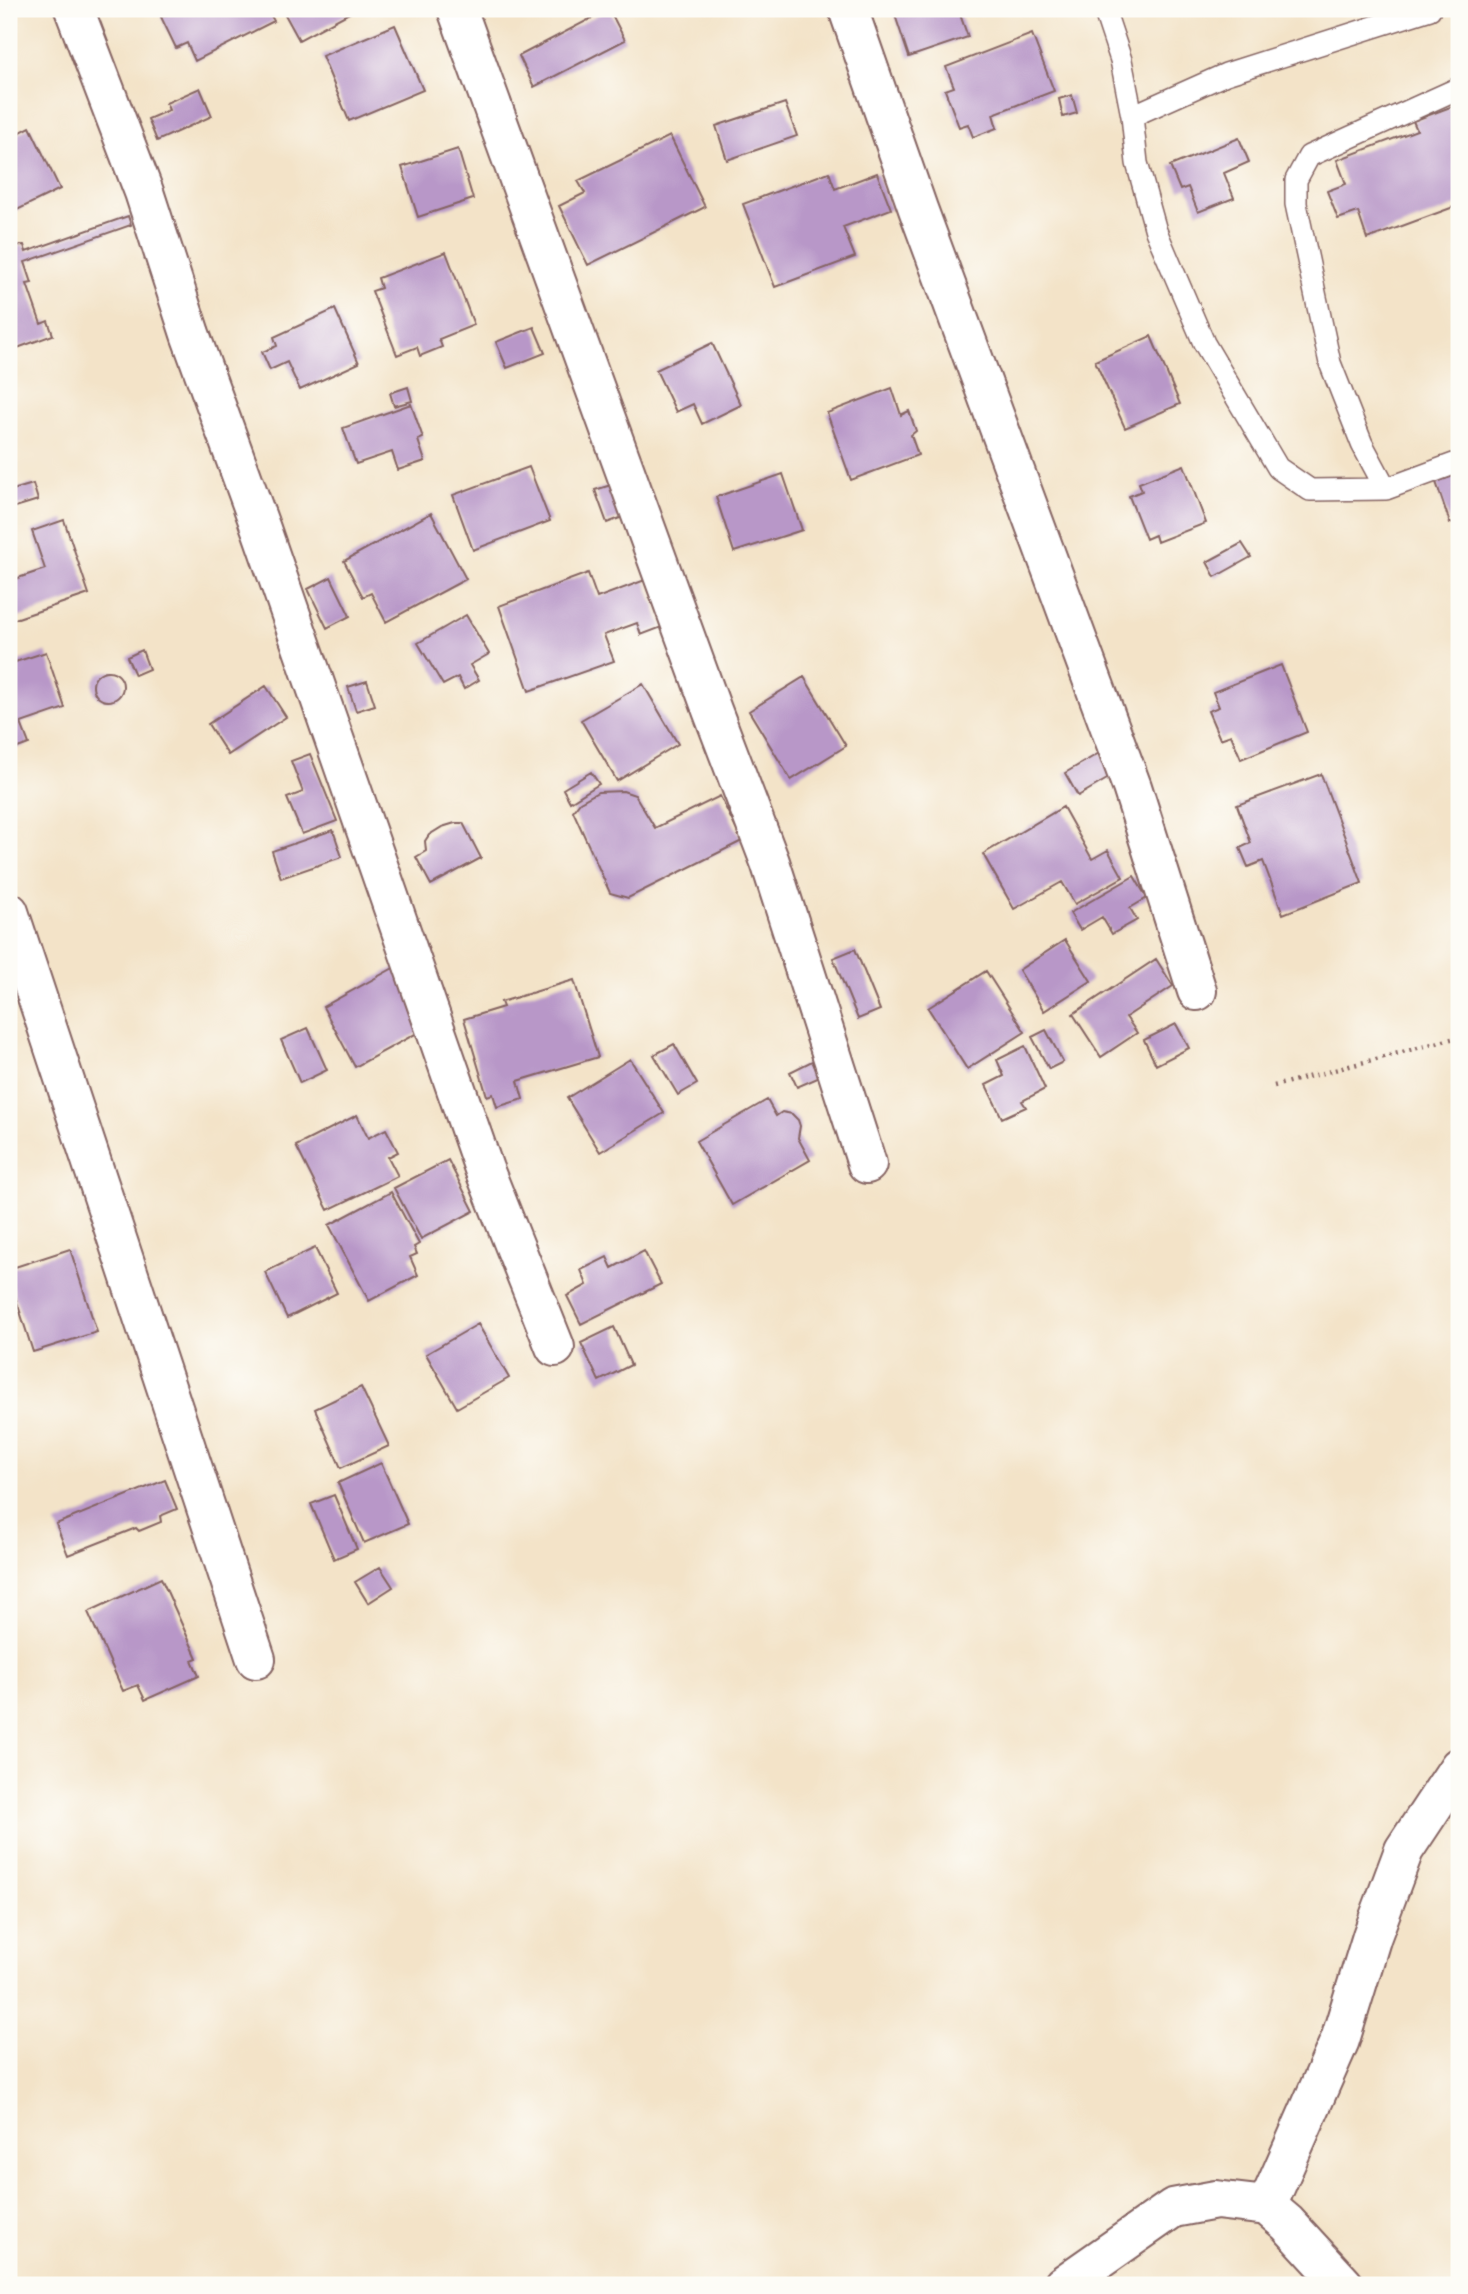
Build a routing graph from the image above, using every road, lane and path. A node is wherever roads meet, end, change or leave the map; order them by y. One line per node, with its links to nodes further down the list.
1 (74, 9): 15 (street)
2 (457, 9): 14 (street)
3 (848, 9): 11 (street)
4 (1104, 9): 7 (lane)
5 (1430, 9): 7 (lane)
6 (1459, 88): 9 (lane)
7 (1132, 116): 9 (lane)
8 (1459, 462): 9 (lane)
9 (1386, 489)
10 (9, 912): 16 (street)
11 (1197, 991)
12 (1459, 1037): 13 (path)
13 (1274, 1086)
14 (867, 1164)
15 (555, 1347)
16 (256, 1659)
17 (1459, 1767): 18 (street)
18 (1267, 2206): 19 (street); 20 (street)
19 (1063, 2285)
20 (1344, 2285)

